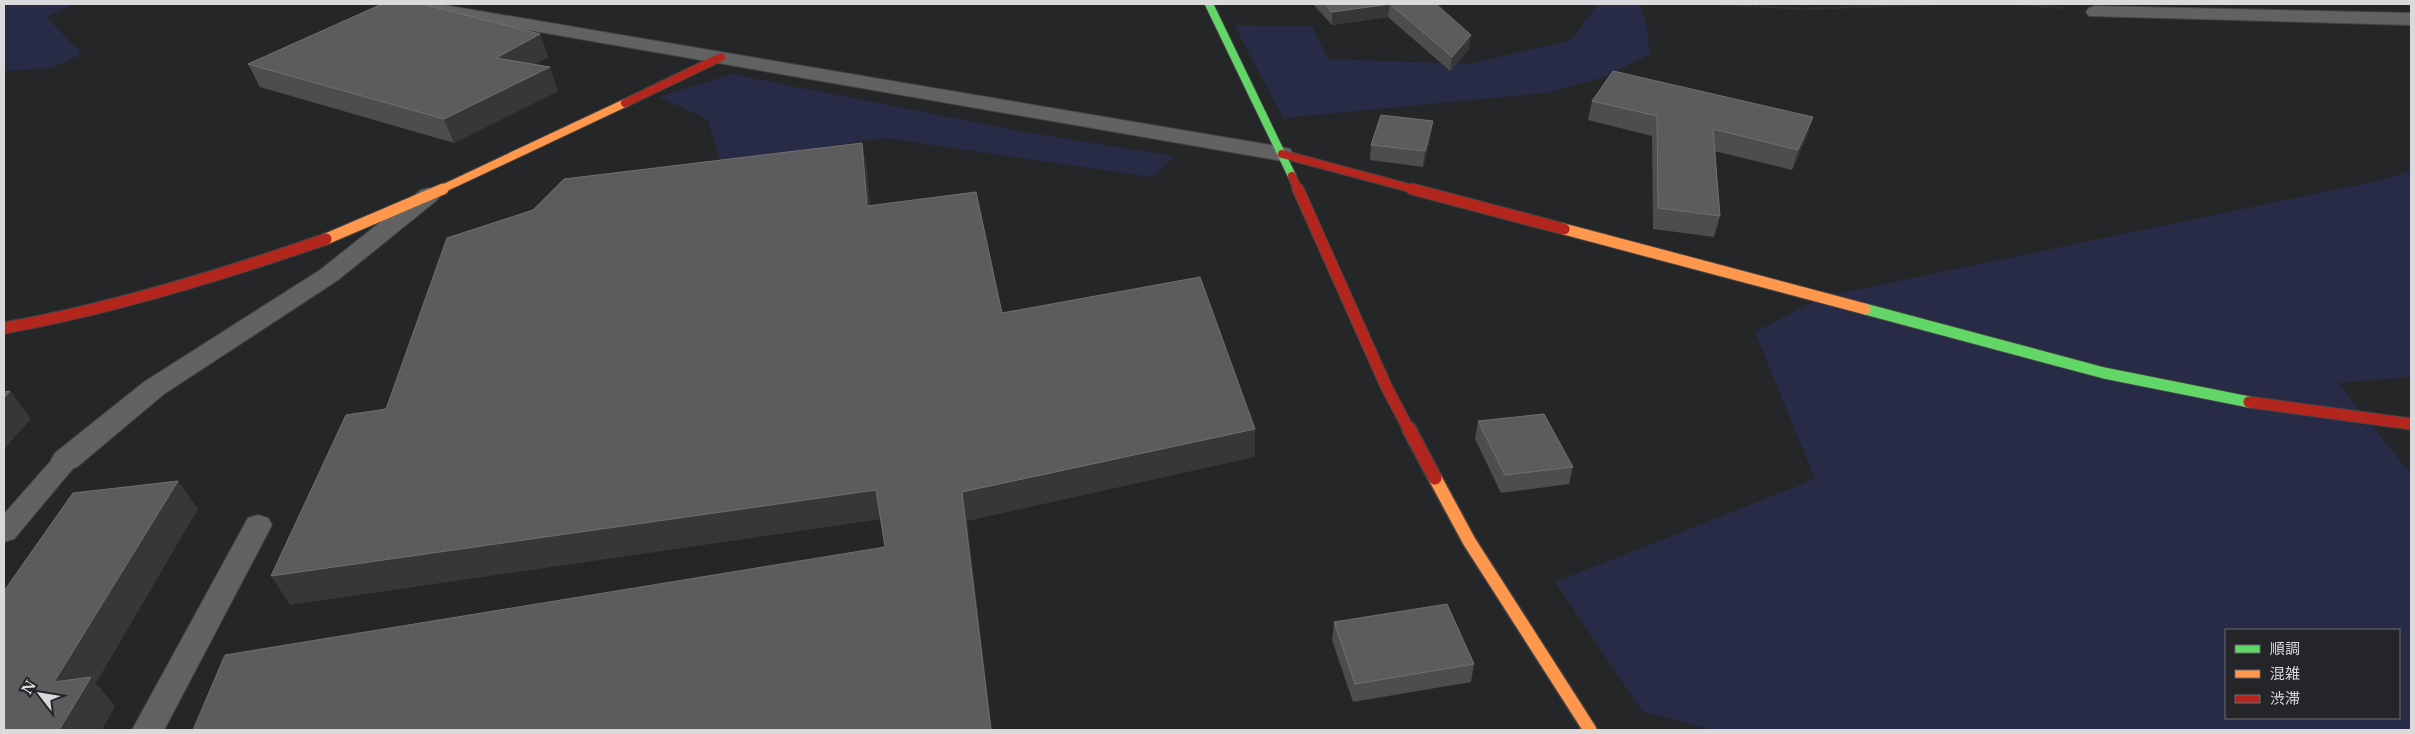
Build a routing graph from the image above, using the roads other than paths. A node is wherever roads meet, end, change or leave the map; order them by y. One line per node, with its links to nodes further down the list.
1 (407, 4): 6 (street)
2 (1209, 4): 7 (street)
3 (2368, 4): 5 (street)
4 (2095, 12): 5 (street)
5 (2407, 19)
6 (721, 57): 7 (street); 8 (street)
7 (1282, 154): 10 (street); 15 (street)
8 (429, 195): 9 (street); 11 (street)
9 (4, 328)
10 (2411, 424)
11 (66, 460): 13 (lane)
12 (258, 525): 14 (lane)
13 (4, 532)
14 (148, 730)
15 (1590, 730)

